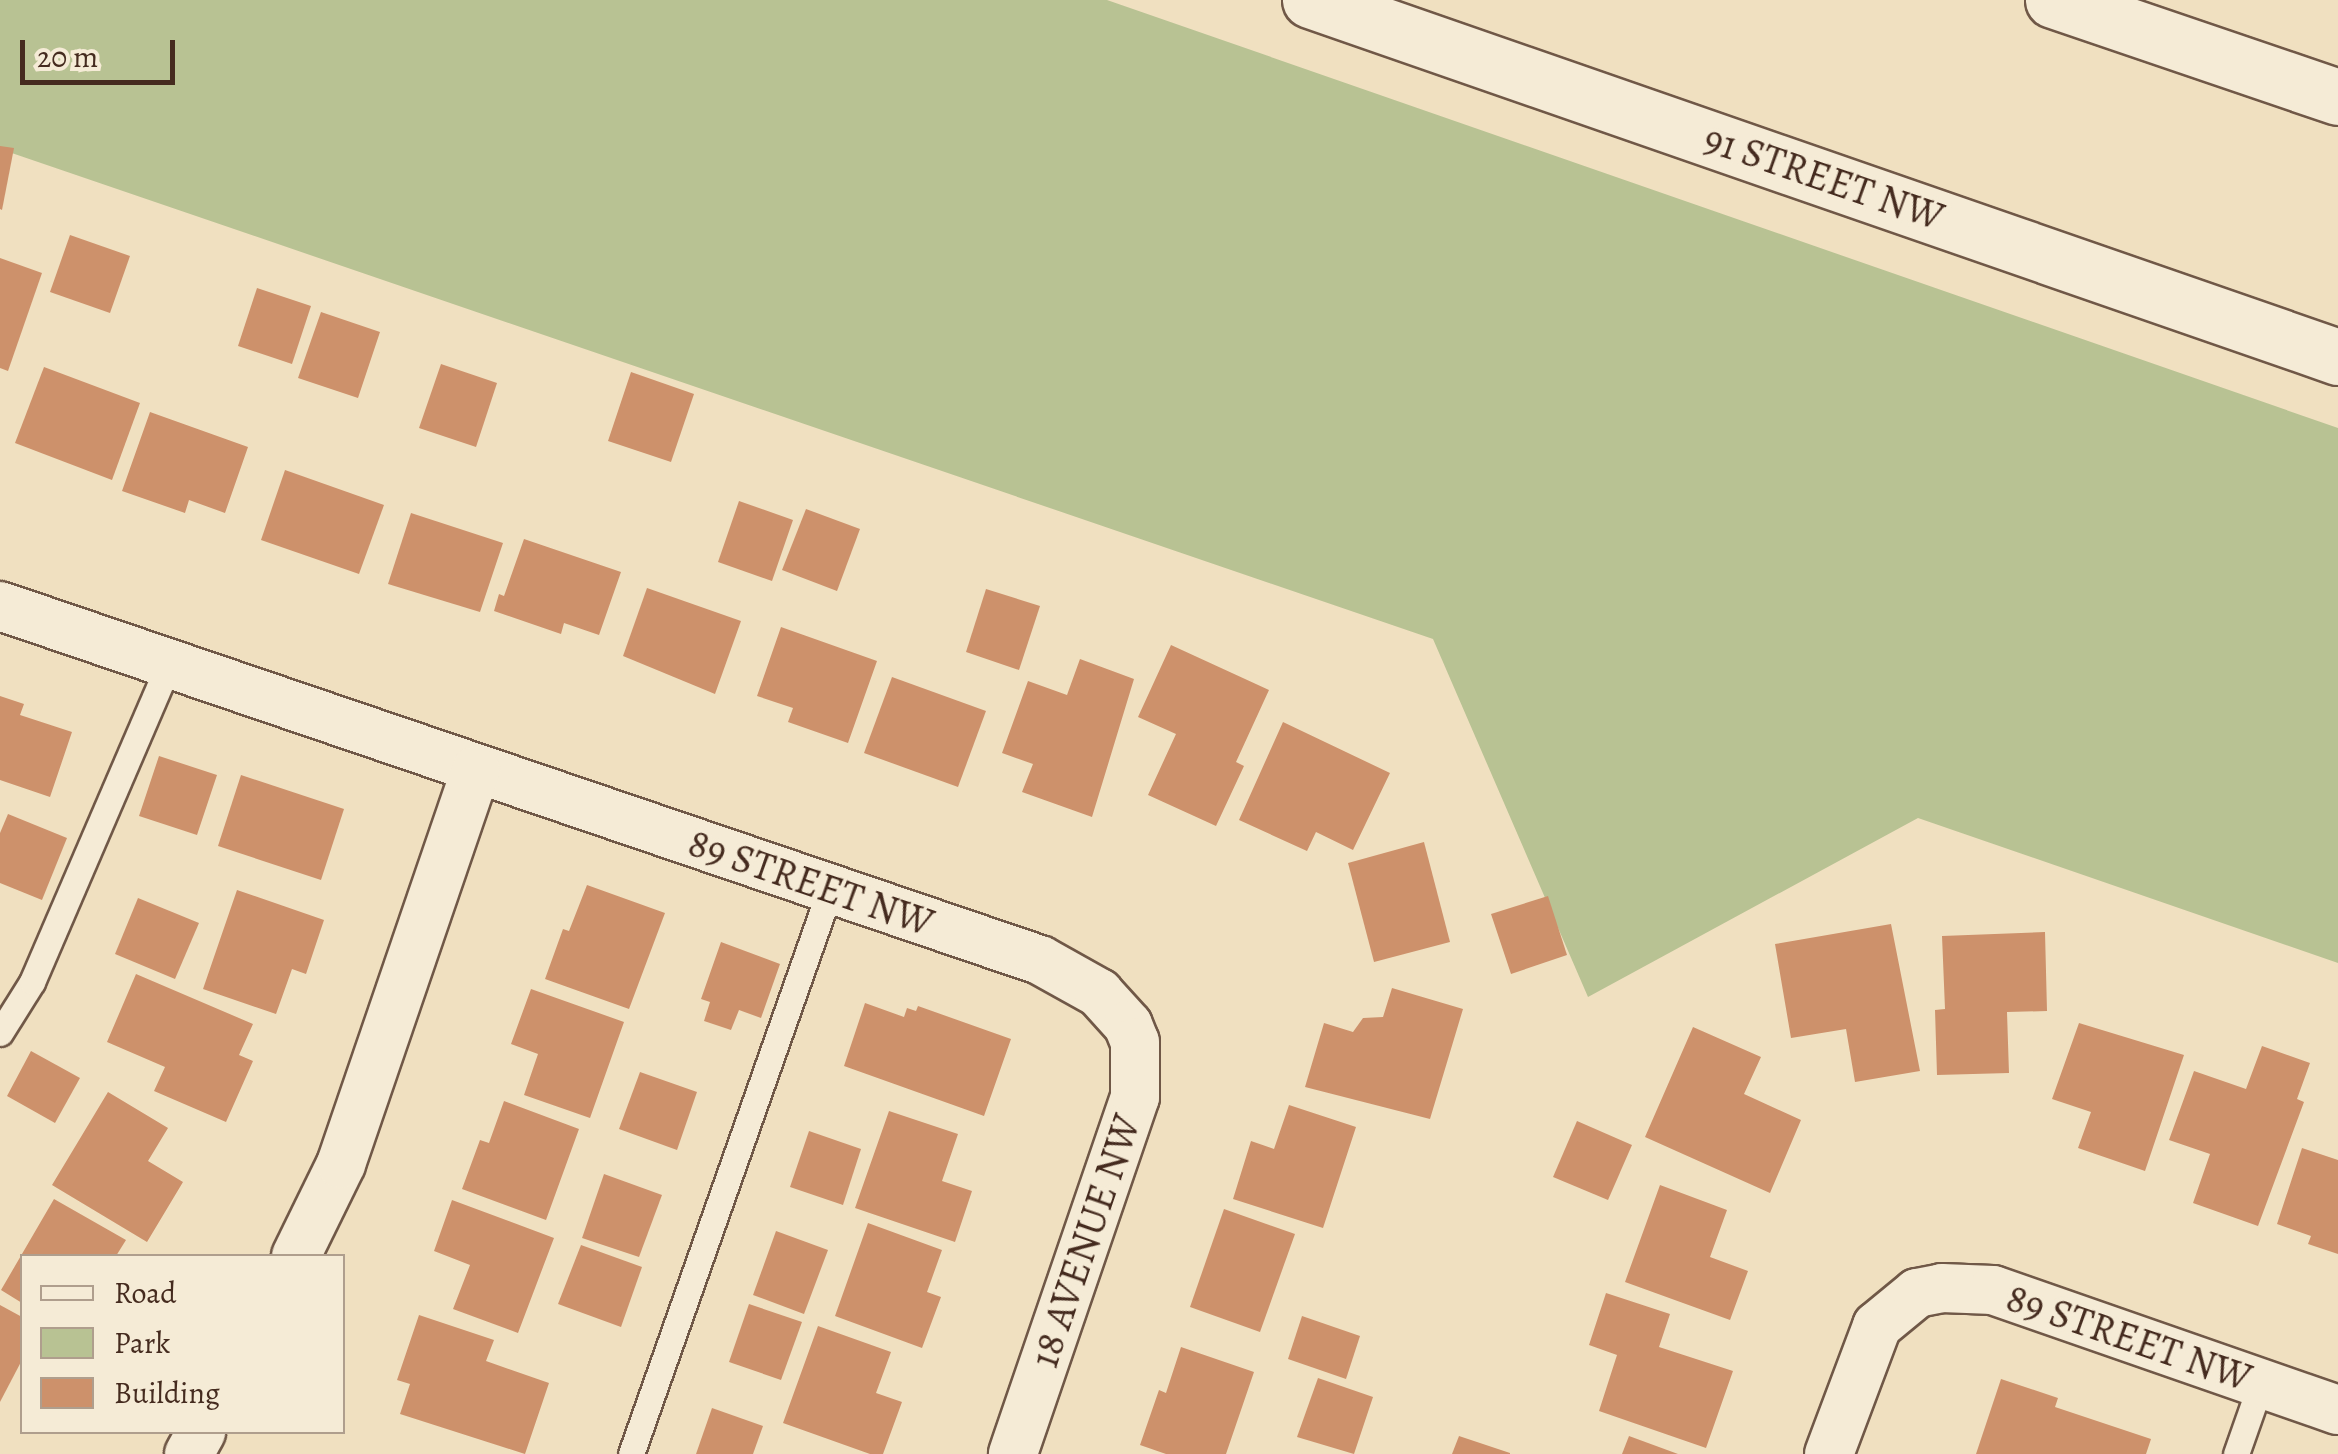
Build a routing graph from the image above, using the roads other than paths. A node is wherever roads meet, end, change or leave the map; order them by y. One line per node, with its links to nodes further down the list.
1 (1310, 0): 4 (main road, 91 STREET NW)
2 (2053, 0): 3 (main road)
3 (2338, 97)
4 (2338, 357)
5 (0, 606): 6 (street, 89 STREET NW)
6 (170, 662): 7 (street, 89 STREET NW); 10 (lane)
7 (476, 770): 8 (street, 89 STREET NW); 11 (street)
8 (830, 890): 9 (street, 89 STREET NW); 14 (lane)
9 (1128, 1025): 15 (street, 18 AVENUE NW)
10 (0, 1033)
11 (297, 1254)
12 (2260, 1384): 13 (street, 89 STREET NW); 16 (street, 89 STREET NW); 17 (lane)
13 (2338, 1410)
14 (631, 1454)
15 (1013, 1454)
16 (1829, 1454)
17 (2236, 1454)

